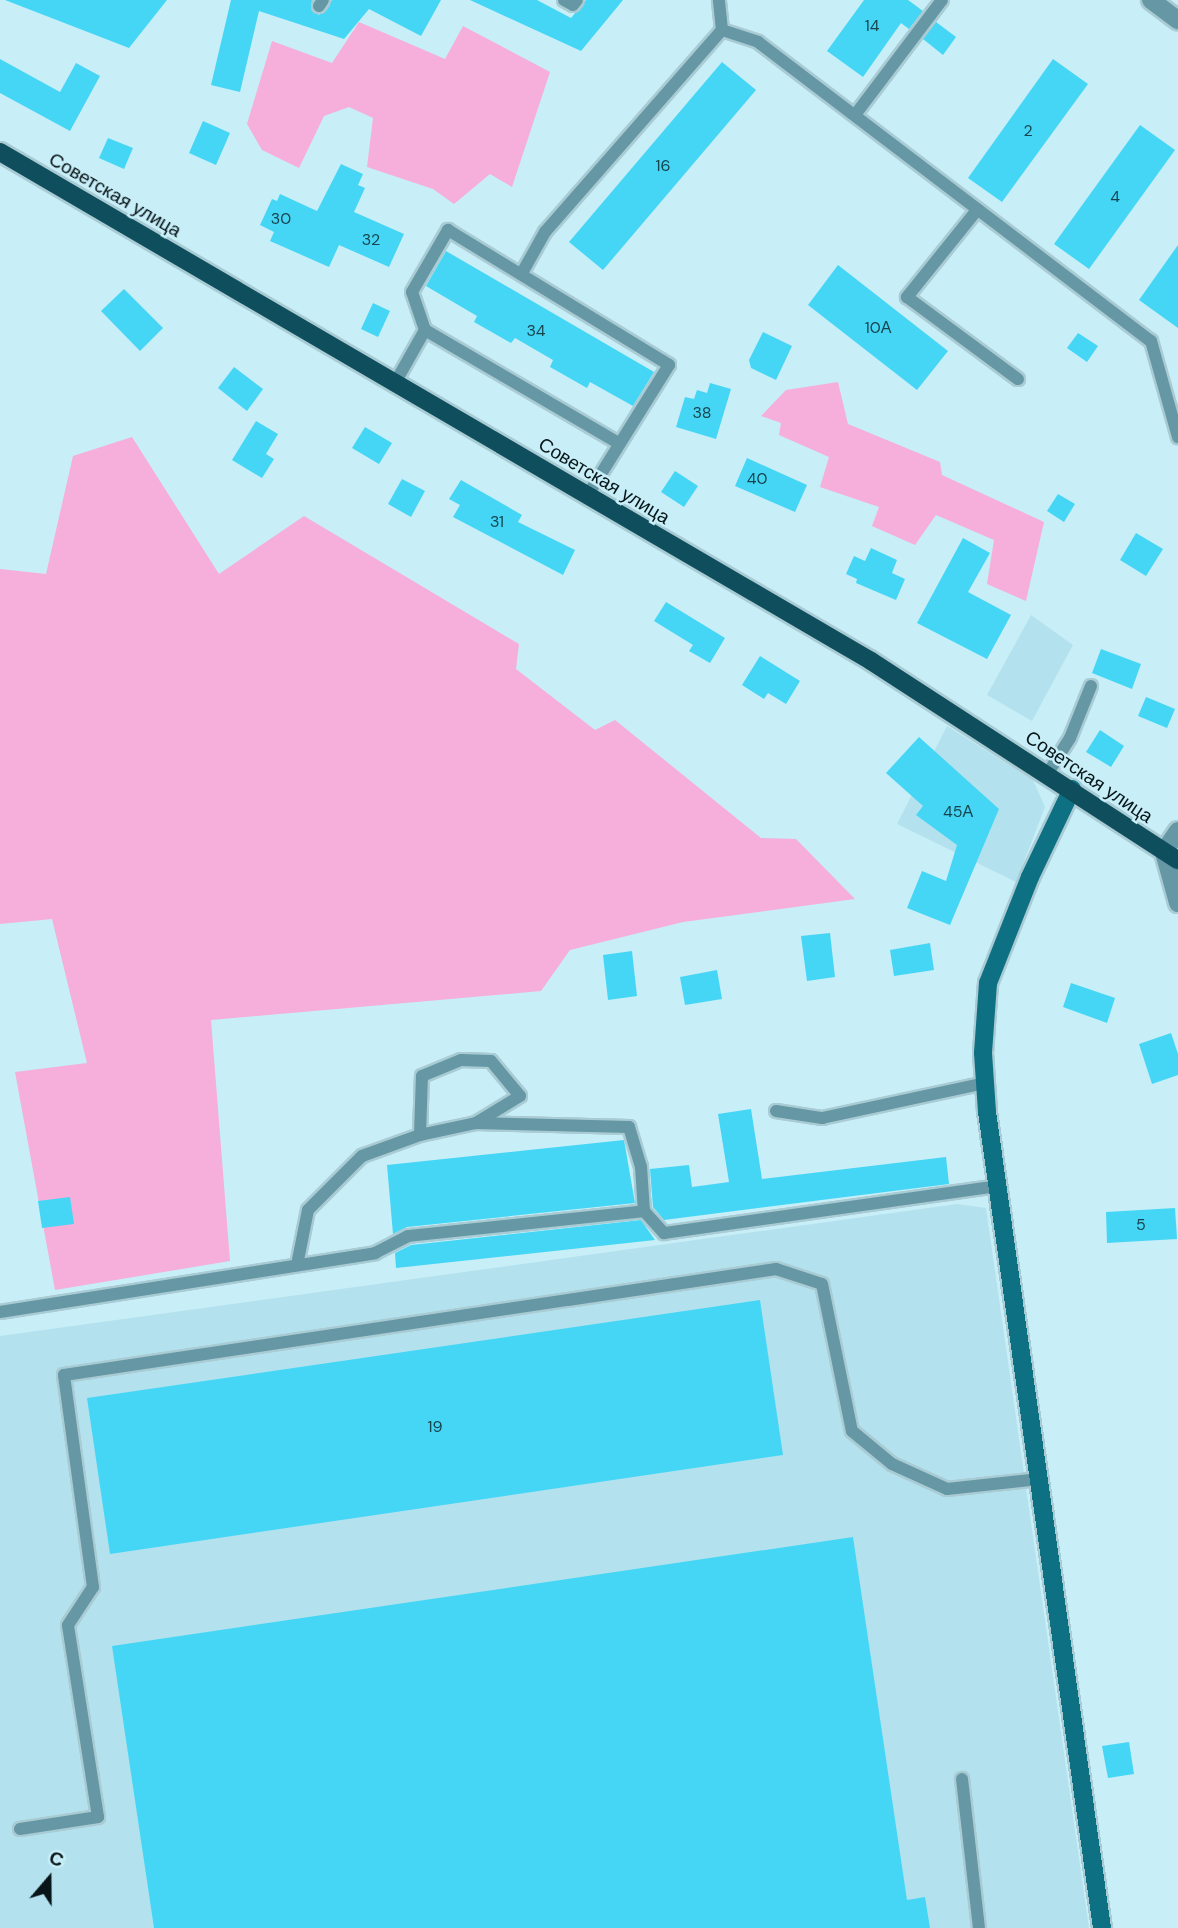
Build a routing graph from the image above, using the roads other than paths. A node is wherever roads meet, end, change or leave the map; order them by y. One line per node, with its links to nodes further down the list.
1 (564, 0): 2 (lane)
2 (577, 0)
3 (719, 0): 7 (lane)
4 (942, 0): 8 (lane)
5 (1151, 0): 6 (street)
6 (1178, 20)
7 (722, 30): 8 (lane); 11 (lane)
8 (855, 115): 10 (lane)
9 (0, 152): 14 (main road, Советская улица)
10 (977, 210): 13 (lane); 15 (lane)
11 (522, 273): 12 (lane); 16 (lane)
12 (425, 330): 14 (lane); 16 (lane)
13 (1018, 379)
14 (395, 383): 17 (main road, Советская улица)
15 (1178, 437)
16 (617, 442): 17 (lane)
17 (587, 496): 19 (main road, Советская улица)
18 (1091, 687): 19 (lane)
19 (1048, 773): 20 (main road, Советская улица)
20 (1072, 789): 22 (main road, Советская улица); 24 (street)
21 (1178, 831): 22 (street)
22 (1171, 856): 23 (street)
23 (1178, 903)
24 (985, 1083): 25 (lane); 28 (street)
25 (776, 1111)
26 (476, 1123): 27 (lane); 27 (lane); 29 (lane)
27 (420, 1135): 30 (lane)
28 (997, 1186): 29 (lane); 32 (street)
29 (644, 1211): 30 (lane)
30 (297, 1265): 31 (lane)
31 (0, 1312)
32 (1038, 1479): 34 (lane); 36 (street)
33 (962, 1779): 35 (lane)
34 (20, 1829)
35 (979, 1928)
36 (1102, 1928)

